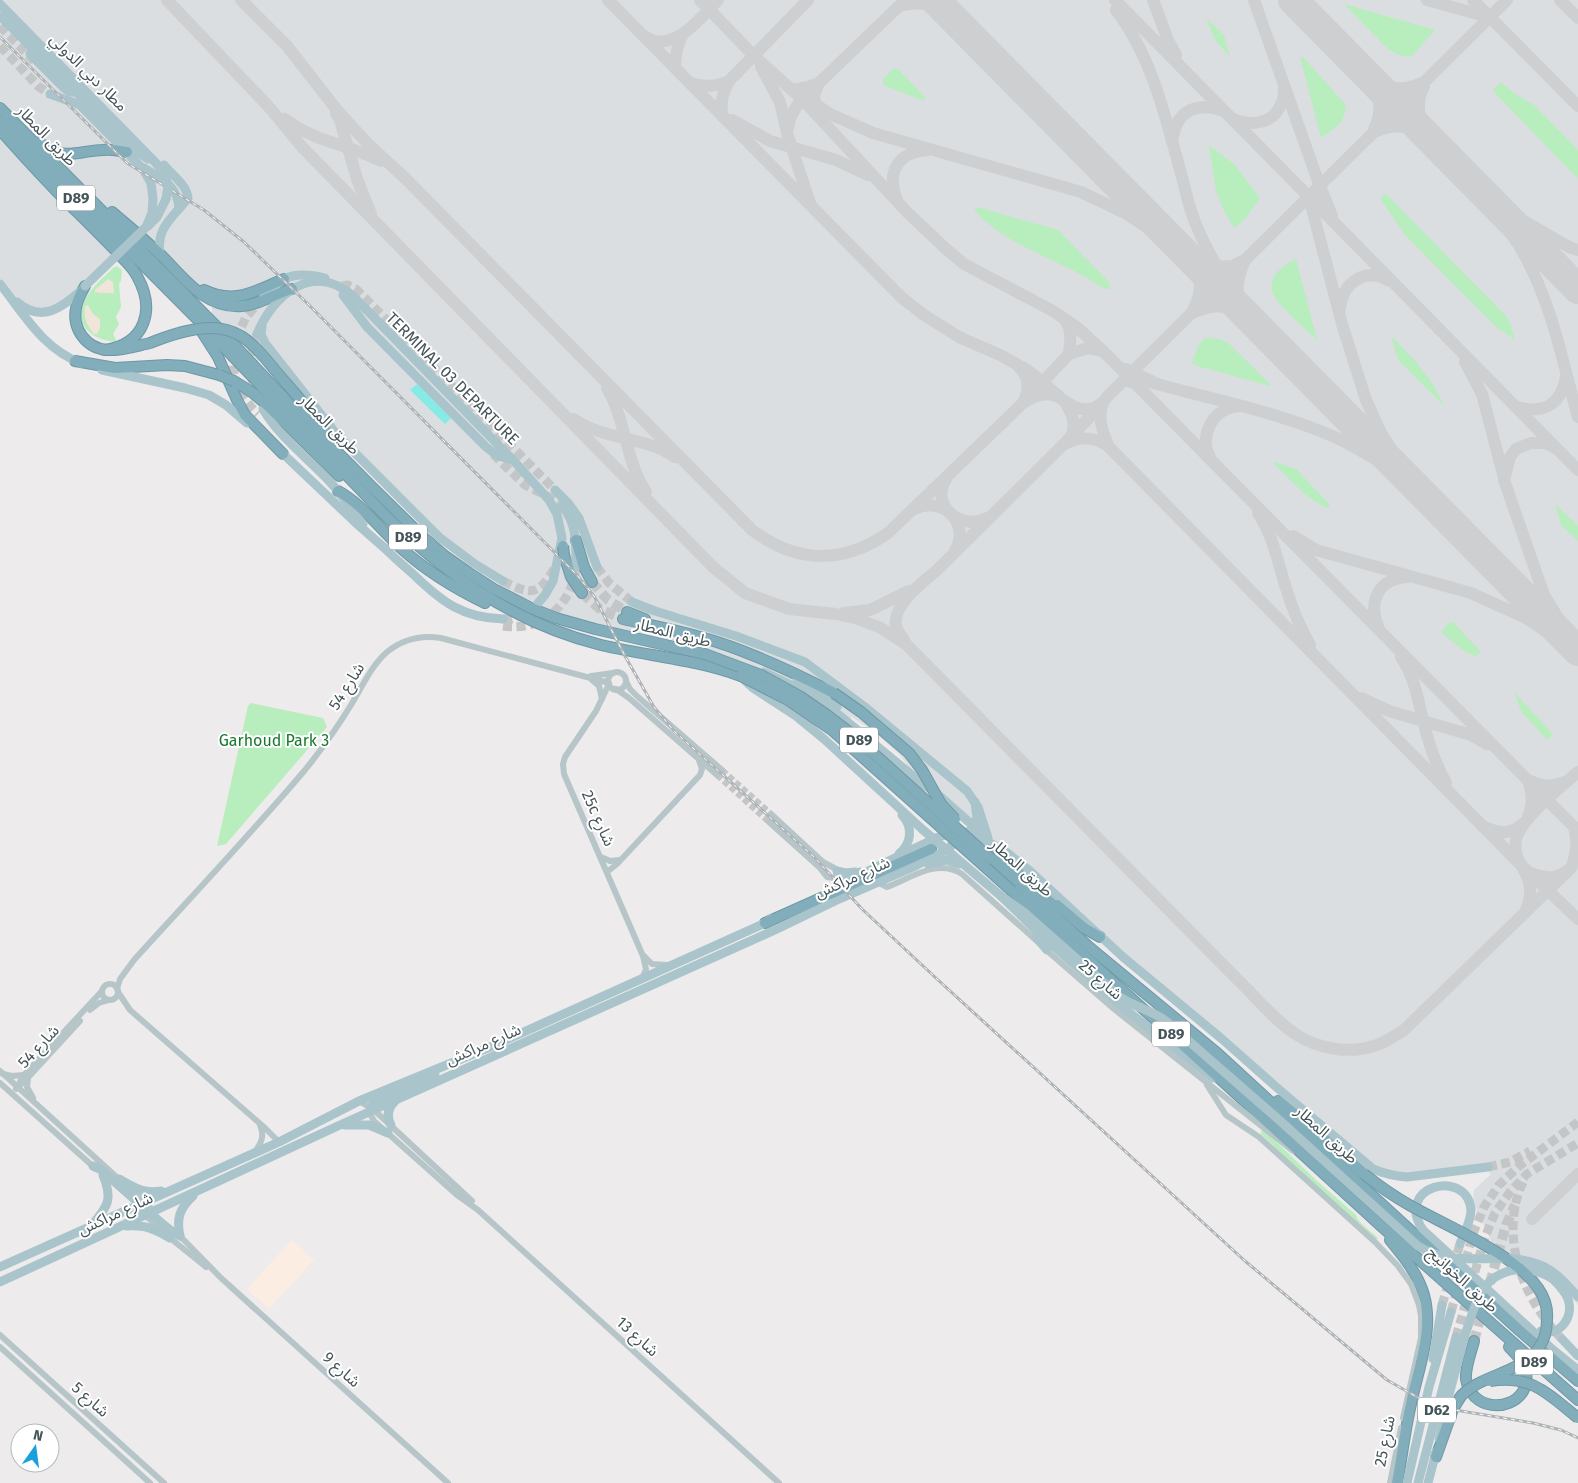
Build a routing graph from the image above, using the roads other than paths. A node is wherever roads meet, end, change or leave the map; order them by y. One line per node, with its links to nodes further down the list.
1 (0, 4): 5 (main road, مطار دبي الدولي)
2 (0, 16): 4 (main road, مطار دبي الدولي)
3 (0, 23): 7 (main road)
4 (49, 64): 5 (main road); 7 (main road, مطار دبي الدولي)
5 (64, 68): 13 (main road, مطار دبي الدولي)
6 (56, 84): 9 (main road)
7 (77, 92): 15 (main road, مطار دبي الدولي)
8 (50, 94): 9 (main road)
9 (80, 105): 14 (main road)
10 (0, 108): 11 (highway, طريق المطار / D89)
11 (5, 120): 14 (highway); 17 (highway, طريق المطار / D89); 22 (highway, طريق المطار / D89)
12 (0, 130): 32 (highway)
13 (130, 136): 15 (main road, مطار دبي الدولي); 18 (main road)
14 (126, 152): 16 (main road)
15 (155, 162): 19 (main road, مطار دبي الدولي, bridge)
16 (137, 163): 18 (main road); 19 (main road)
17 (65, 174): 20 (highway); 36 (highway, طريق المطار / D89)
18 (179, 209): 20 (main road)
19 (146, 227): 26 (main road, مطار دبي الدولي, bridge)
20 (160, 255): 21 (highway)
21 (173, 268): 23 (highway); 27 (highway)
22 (152, 274): 35 (highway); 40 (highway, طريق المطار / D89)
23 (284, 280): 24 (main road); 29 (main road)
24 (333, 283)
25 (0, 284): 28 (main road)
26 (85, 286): 28 (main road, مطار دبي الدولي); 32 (highway)
27 (297, 286): 30 (main road); 42 (main road, TERMINAL 03 DEPARTURE)
28 (7, 294): 33 (main road)
29 (263, 298)
30 (264, 318): 31 (main road); 46 (main road)
31 (257, 334)
32 (104, 350): 36 (highway, bridge)
33 (75, 361): 35 (main road); 40 (highway, bridge)
34 (261, 412): 38 (main road)
35 (283, 454): 43 (main road)
36 (372, 487): 54 (highway, طريق المطار / D89)
37 (556, 490): 39 (main road)
38 (338, 491): 43 (main road); 52 (highway)
39 (567, 508): 41 (main road); 45 (main road)
40 (380, 510): 52 (highway, طريق المطار / D89)
41 (575, 536): 42 (main road); 44 (main road); 47 (highway)
42 (562, 549): 48 (highway); 49 (main road)
43 (389, 552): 53 (main road)
44 (576, 567)
45 (598, 567)
46 (503, 581)
47 (592, 582)
48 (582, 593)
49 (538, 602)
50 (632, 602): 70 (main road)
51 (625, 616): 55 (highway)
52 (536, 622): 57 (highway, طريق المطار / D89)
53 (503, 623)
54 (705, 654): 63 (main road); 80 (highway, طريق المطار / D89, bridge)
55 (770, 663): 63 (main road); 80 (highway, bridge)
56 (613, 673): 58 (street, شارع 54); 59 (street); 60 (street)
57 (741, 676): 65 (main road); 111 (highway, طريق المطار / D89, bridge)
58 (588, 677): 60 (street, شارع 54); 62 (street); 96 (street, شارع 54)
59 (626, 681): 61 (street); 66 (street)
60 (609, 684): 61 (street); 62 (street, 25c شارع)
61 (615, 689): 62 (street, 25c شارع); 64 (street)
62 (603, 698): 79 (street, 25c شارع)
63 (862, 732): 68 (main road)
64 (699, 760): 67 (street); 81 (street)
65 (855, 768): 69 (main road); 75 (main road)
66 (722, 770)
67 (717, 775)
68 (920, 782): 73 (main road); 73 (main road)
69 (889, 799): 75 (main road); 82 (main road)
70 (975, 802): 73 (main road); 74 (main road)
71 (771, 814): 85 (street)
72 (769, 822): 85 (street)
73 (964, 832): 74 (main road); 75 (main road); 76 (main road); 78 (main road)
74 (988, 838): 78 (main road)
75 (936, 841): 76 (main road); 89 (main road); 92 (highway)
76 (949, 848): 83 (main road, شارع مراكش); 84 (main road)
77 (983, 849): 88 (highway)
78 (1010, 856): 93 (main road)
79 (601, 858): 81 (street); 86 (street, 25c شارع)
80 (991, 859): 102 (highway, طريق المطار / D89)
81 (620, 860): 86 (street)
82 (881, 862): 85 (main road); 89 (main road)
83 (915, 866): 84 (main road); 87 (main road, شارع مراكش)
84 (966, 867): 90 (main road)
85 (837, 871)
86 (607, 872): 95 (street, 25c شارع)
87 (877, 882): 94 (street, شارع 25); 113 (main road, شارع مراكش)
88 (1030, 883): 93 (highway); 102 (highway)
89 (842, 884): 92 (main road, شارع مراكش)
90 (1001, 896): 91 (main road); 146 (main road, bridge)
91 (1009, 904): 94 (main road); 111 (main road)
92 (765, 923): 97 (main road, شارع مراكش)
93 (1100, 937): 127 (main road)
94 (1047, 950): 107 (street, شارع 25)
95 (643, 956): 97 (street); 98 (street, 25c شارع)
96 (134, 960): 99 (street, شارع 54); 101 (street, شارع 54)
97 (672, 966): 98 (main road, شارع مراكش)
98 (642, 979): 105 (main road, شارع مراكش)
99 (111, 985): 100 (street); 101 (street)
100 (102, 991): 103 (street); 108 (street, شارع 54)
101 (118, 991): 103 (street); 104 (street)
102 (1149, 995): 130 (highway, طريق المطار / D89)
103 (110, 1000): 104 (street); 108 (street, شارع 54)
104 (130, 1010): 118 (street)
105 (463, 1058): 114 (main road, شارع مراكش); 117 (main road)
106 (1, 1074): 108 (street); 110 (street)
107 (1200, 1076): 116 (street, شارع 25); 120 (street)
108 (26, 1077): 110 (street, شارع 54); 115 (street)
109 (0, 1083): 112 (street)
110 (17, 1087): 112 (street); 115 (street)
111 (1234, 1091): 125 (highway, طريق المطار / D89)
112 (16, 1097): 126 (street)
113 (395, 1100): 117 (main road, شارع مراكش); 121 (main road)
114 (357, 1102): 117 (street, شارع 13); 122 (main road); 123 (main road, شارع مراكش)
115 (35, 1104): 131 (street)
116 (1240, 1108): 120 (street); 125 (street, شارع 25)
117 (371, 1110): 119 (main road, شارع مراكش); 121 (street, شارع 13)
118 (259, 1124): 123 (street); 124 (street)
119 (340, 1125): 121 (main road); 122 (main road, شارع مراكش)
120 (1240, 1125): 170 (street, شارع 25)
121 (389, 1129): 169 (street, شارع 13)
122 (312, 1137): 134 (main road, شارع مراكش)
123 (279, 1142): 124 (main road, شارع مراكش)
124 (255, 1152): 129 (main road, شارع مراكش)
125 (1301, 1153): 132 (highway, طريق المطار / D89)
126 (93, 1166): 128 (street); 135 (main road)
127 (1488, 1167)
128 (103, 1175): 135 (street); 137 (main road)
129 (200, 1176): 133 (main road, شارع مراكش); 135 (main road)
130 (1360, 1177): 158 (highway, طريق الخوانيج / D89); 159 (highway, bridge)
131 (119, 1179): 133 (main road); 135 (street)
132 (1329, 1179): 136 (highway, طريق الخوانيج / D89)
133 (171, 1189): 135 (main road, شارع مراكش)
134 (200, 1190): 135 (main road, شارع مراكش); 140 (main road)
135 (145, 1209): 137 (main road, شارع مراكش); 138 (main road, شارع مراكش); 139 (main road); 140 (main road); 141 (street, شارع 9)
136 (1380, 1225): 150 (highway, طريق الخوانيج / D89); 171 (highway)
137 (90, 1227): 143 (main road, شارع مراكش)
138 (120, 1227): 139 (main road, شارع مراكش); 141 (main road)
139 (99, 1236): 145 (main road, شارع مراكش)
140 (180, 1236): 144 (street, شارع 9)
141 (170, 1238): 144 (street, شارع 9)
142 (1460, 1244): 149 (main road)
143 (0, 1267)
144 (219, 1276): 168 (street, شارع 9)
145 (2, 1281)
146 (1578, 1297)
147 (1442, 1305): 160 (main road)
148 (1451, 1312): 160 (main road, D62)
149 (1516, 1315): 157 (main road); 165 (main road, bridge)
150 (1490, 1323): 154 (highway); 163 (highway, طريق الخوانيج / D89)
151 (0, 1335): 161 (street, شارع 5)
152 (1456, 1337): 173 (main road, D62)
153 (1562, 1339): 156 (main road)
154 (1474, 1341)
155 (0, 1347): 162 (street, شارع 5)
156 (1578, 1356)
157 (1578, 1370)
158 (1578, 1381)
159 (1479, 1383): 164 (highway, bridge); 165 (highway, bridge)
160 (1429, 1387): 172 (main road, D62)
161 (58, 1388): 162 (street); 167 (street, شارع 5)
162 (52, 1393): 166 (street, شارع 5)
163 (1578, 1400)
164 (1578, 1418)
165 (1436, 1457): 174 (main road)
166 (150, 1483)
167 (164, 1483)
168 (448, 1483)
169 (779, 1483)
170 (1390, 1483)
171 (1397, 1483)
172 (1407, 1483)
173 (1418, 1483)
174 (1428, 1483)

